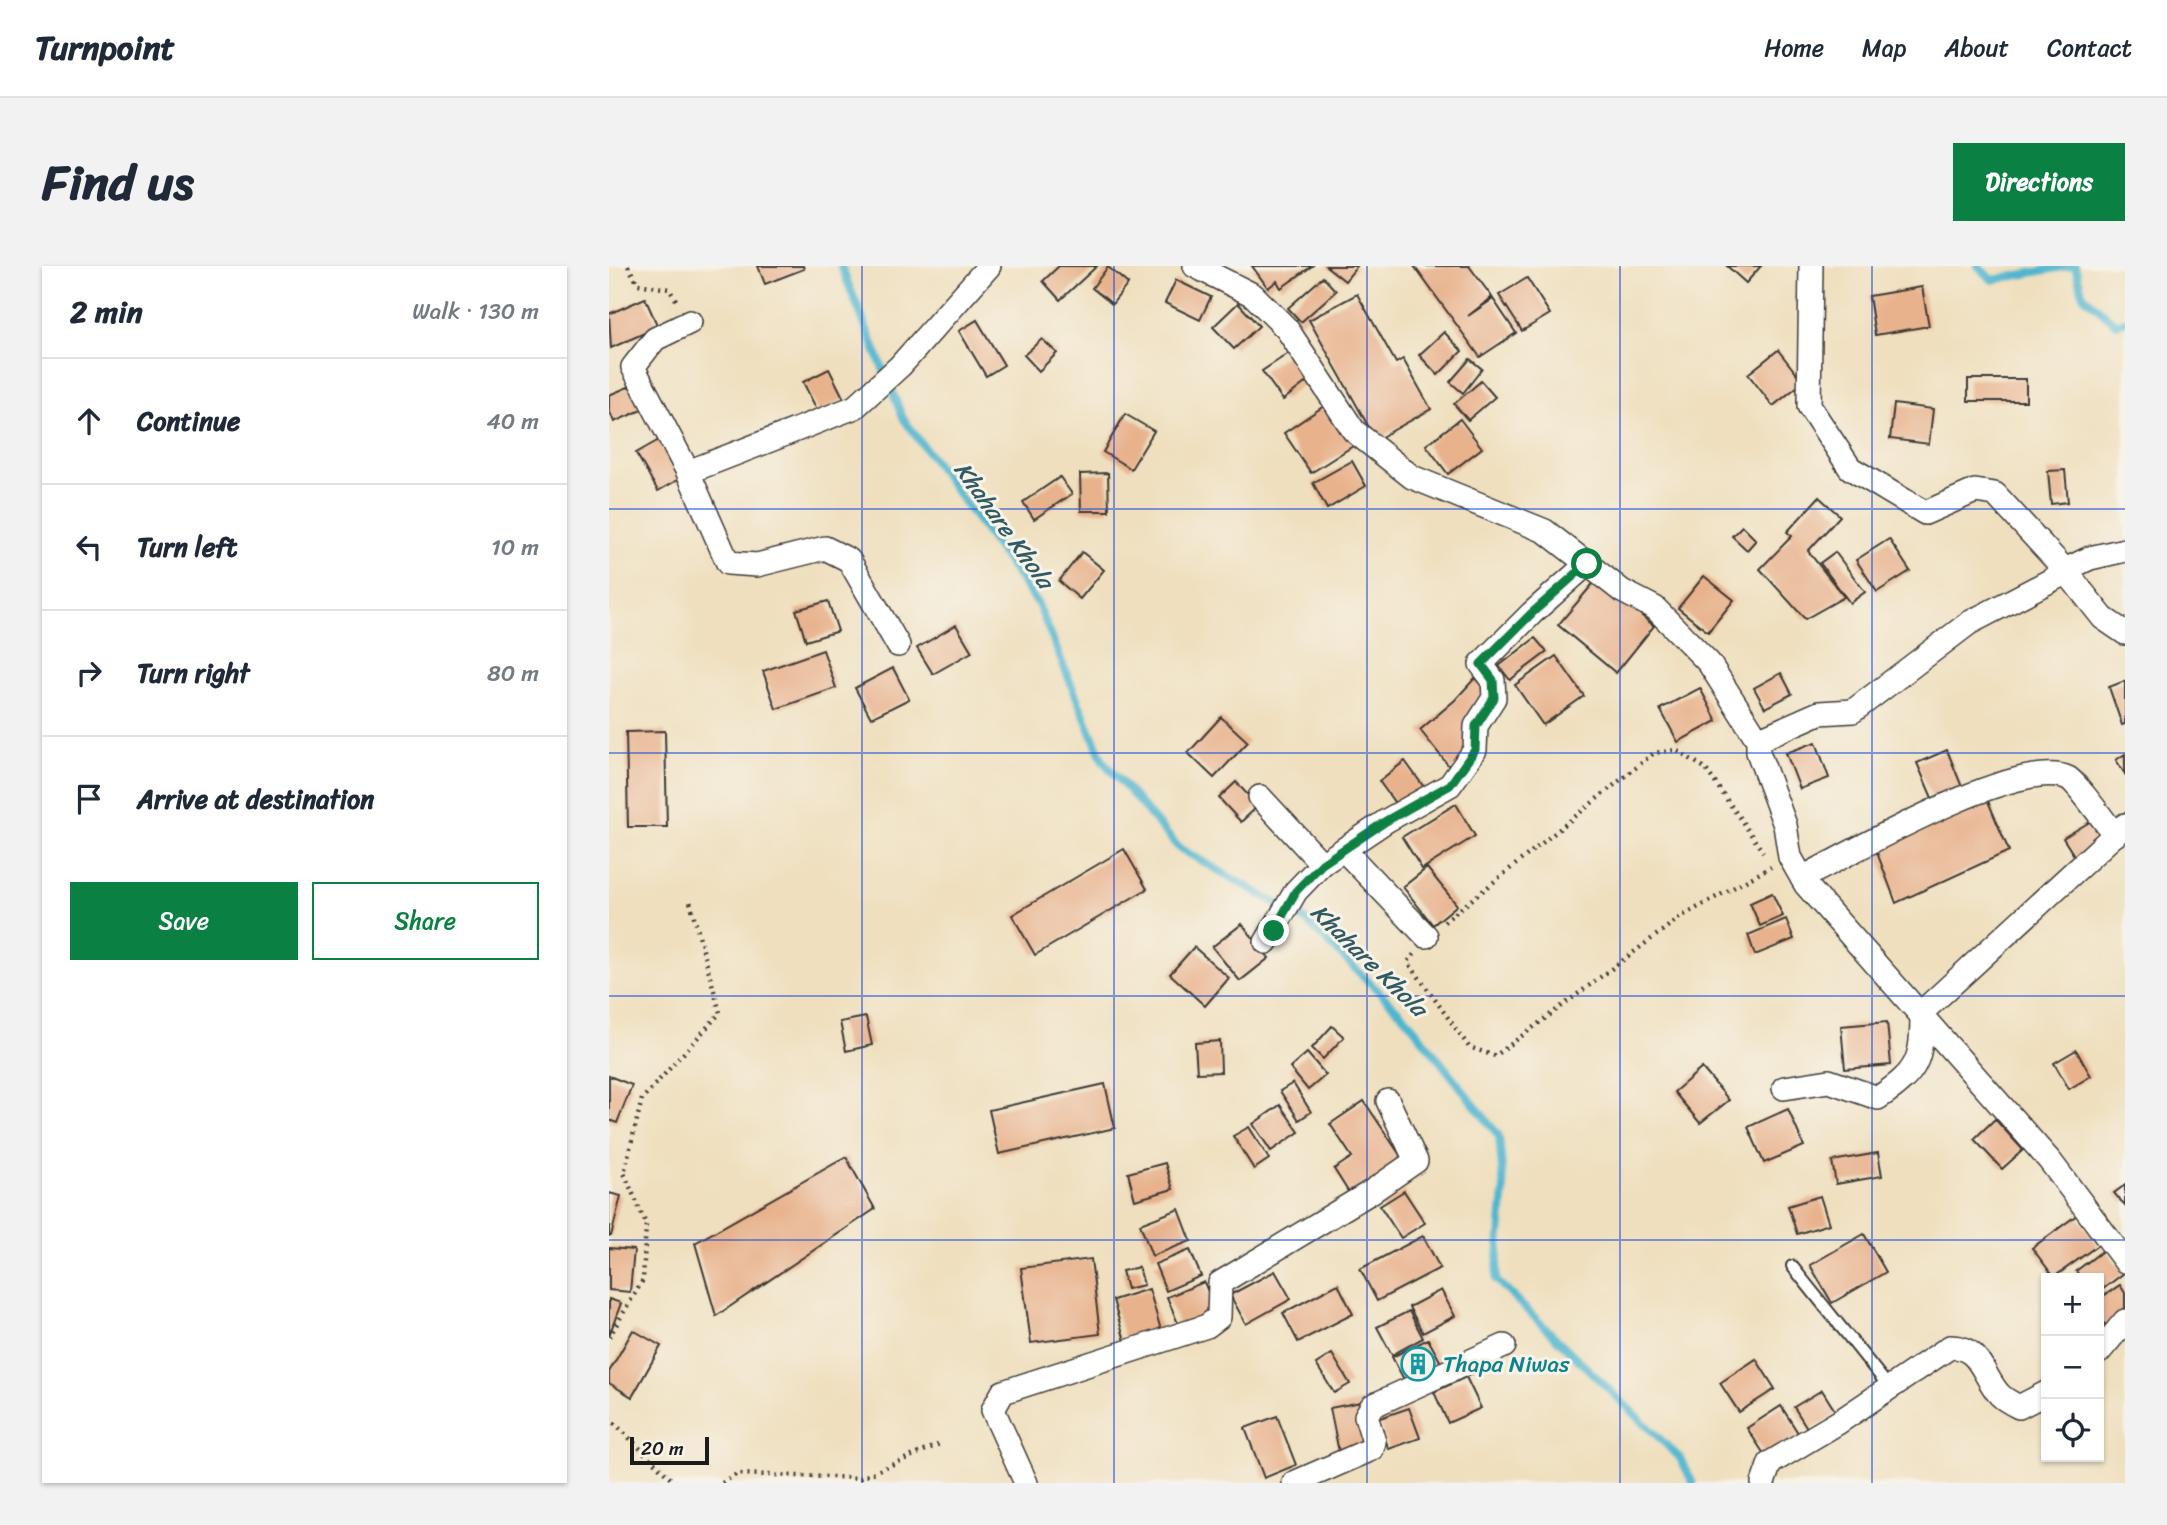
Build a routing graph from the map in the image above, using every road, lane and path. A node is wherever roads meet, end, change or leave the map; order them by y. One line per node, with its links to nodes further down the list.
1 (628, 266): 5 (path)
2 (989, 266): 6 (street)
3 (1195, 266): 8 (street)
4 (1811, 266): 9 (street)
5 (690, 322): 6 (street)
6 (688, 472): 11 (street)
7 (2125, 550): 9 (street)
8 (1587, 564): 12 (street); 15 (street)
9 (2065, 571): 10 (street); 12 (street)
10 (2125, 633)
11 (898, 645)
12 (1758, 740): 16 (street)
13 (1260, 797): 17 (street)
14 (2120, 830): 18 (street); 22 (street)
15 (1344, 850): 17 (street); 20 (street)
16 (1781, 862): 18 (street); 20 (path); 20 (path)
17 (1322, 864): 21 (street)
18 (1802, 878): 22 (street)
19 (689, 898): 28 (path)
20 (1426, 936)
21 (1270, 937)
22 (1922, 1012): 23 (street); 25 (street)
23 (1784, 1088)
24 (1388, 1101): 39 (street)
25 (2125, 1261)
26 (1792, 1266): 31 (lane)
27 (2125, 1321): 30 (street)
28 (609, 1337)
29 (1503, 1346): 40 (street)
30 (2104, 1346)
31 (1889, 1387): 32 (street); 41 (street)
32 (2041, 1396)
33 (609, 1418): 36 (path)
34 (942, 1443): 35 (path)
35 (737, 1474): 37 (path); 38 (path)
36 (675, 1483)
37 (723, 1483)
38 (734, 1483)
39 (1026, 1483)
40 (1293, 1483)
41 (1763, 1483)

